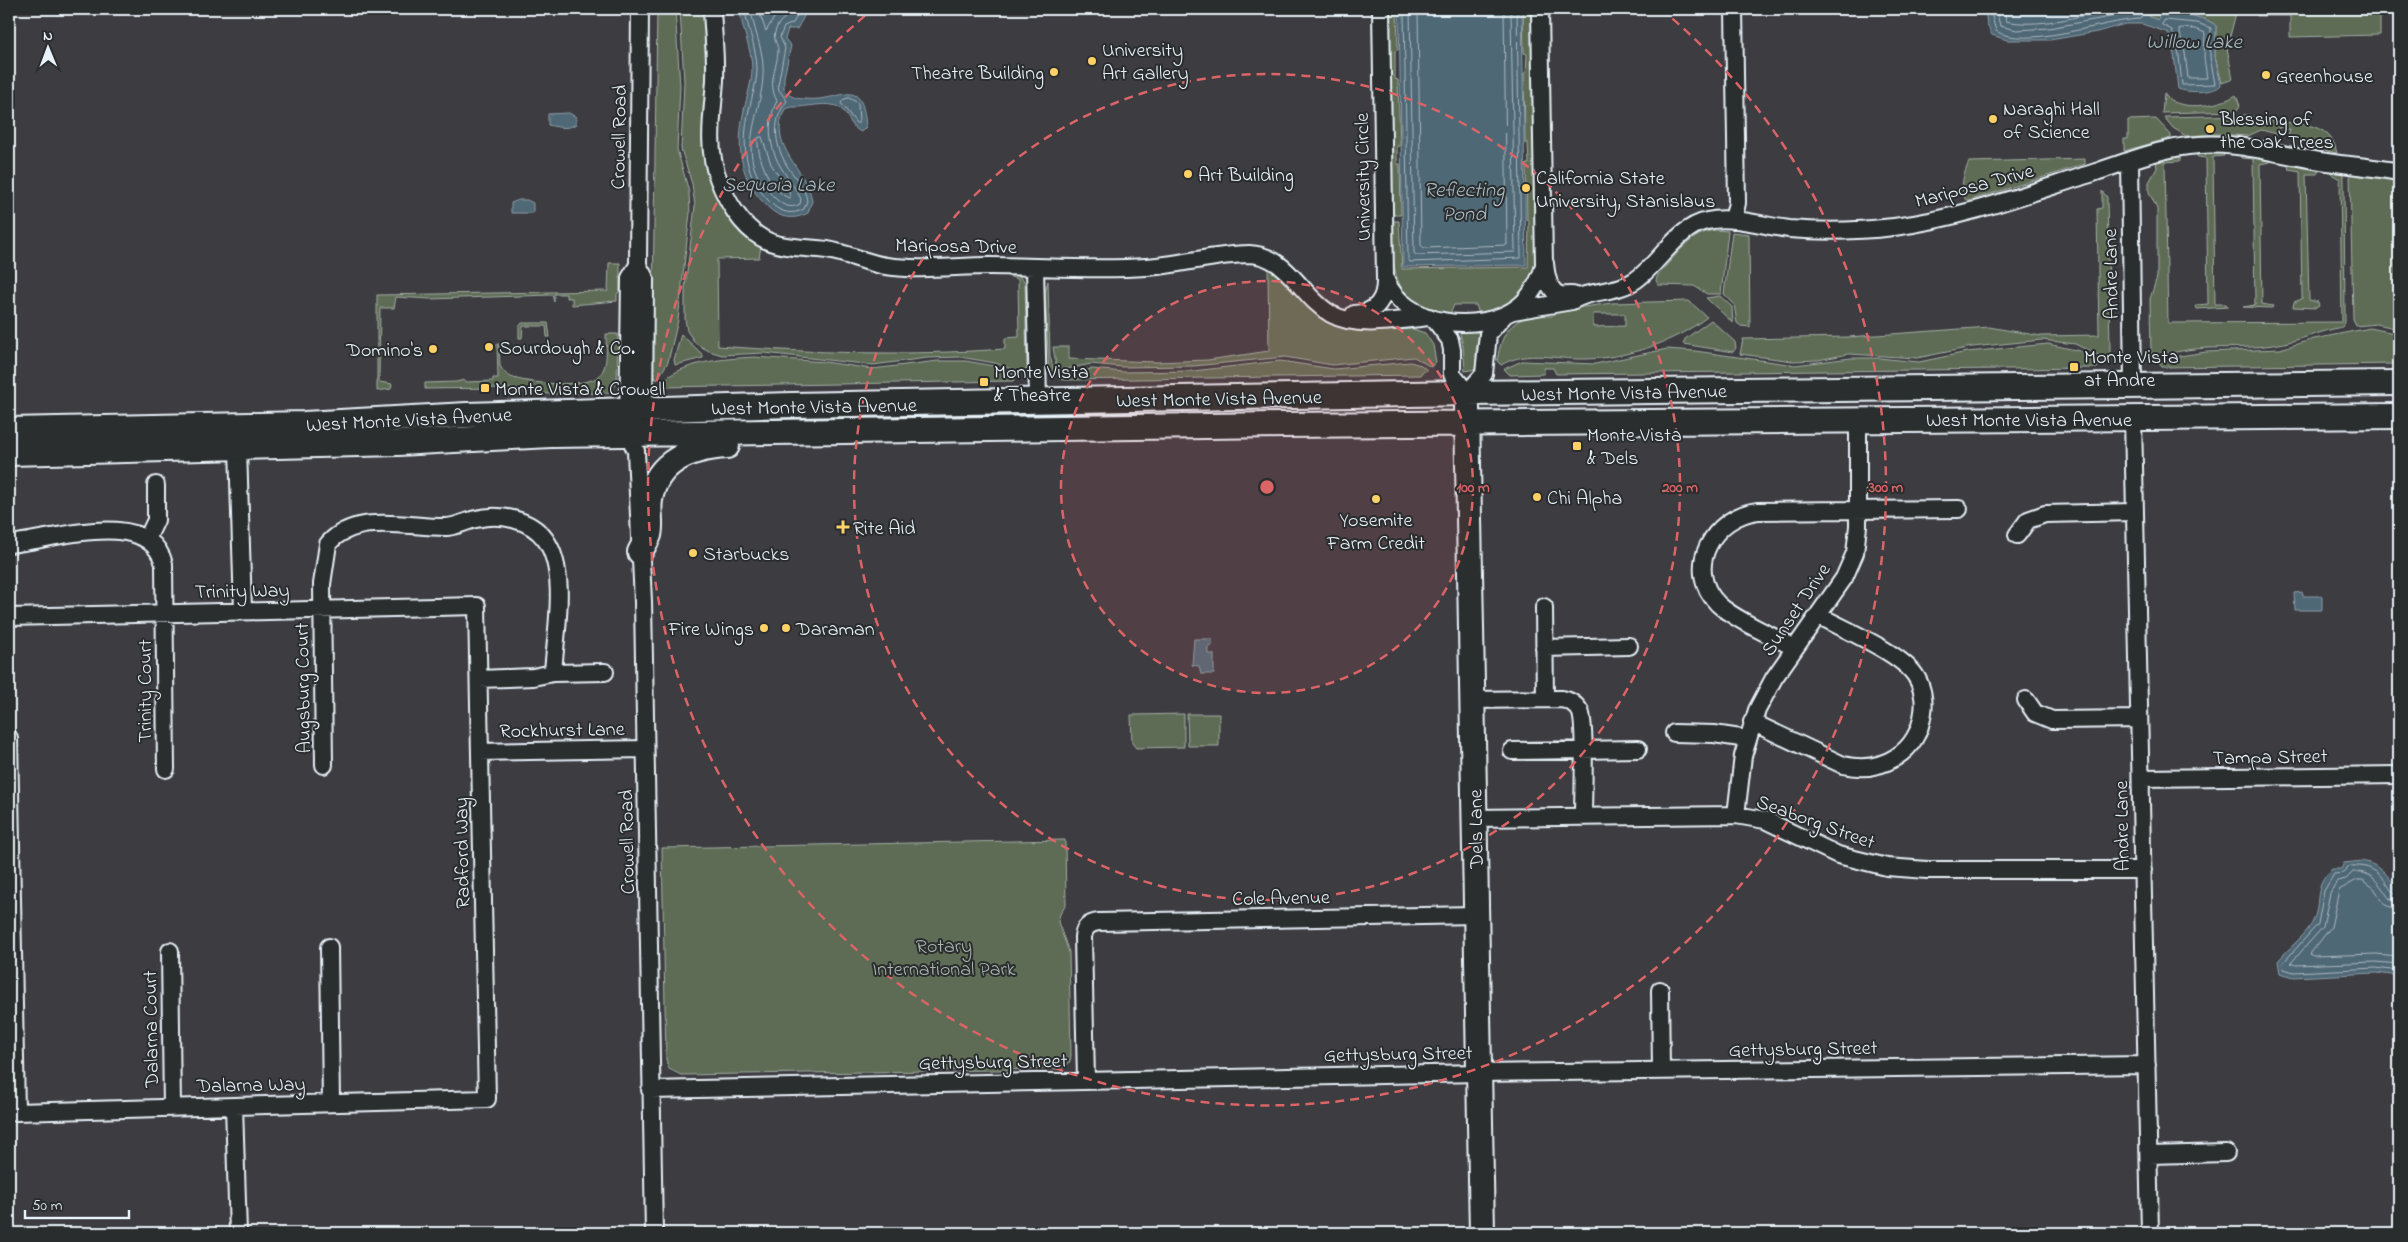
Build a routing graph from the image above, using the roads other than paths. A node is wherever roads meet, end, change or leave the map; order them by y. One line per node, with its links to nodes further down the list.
1 (640, 9): 24 (street, Crowell Road)
2 (712, 9): 10 (street, Mariposa Drive)
3 (1381, 9): 11 (street, University Circle)
4 (1540, 9): 9 (street)
5 (1734, 9): 8 (street)
6 (2130, 161): 7 (street, Mariposa Drive); 8 (street, Mariposa Drive); 17 (street, Andre Lane)
7 (2399, 172)
8 (1733, 220): 12 (street, Mariposa Drive)
9 (1545, 261): 12 (street, Mariposa Drive); 13 (street)
10 (1035, 268): 14 (street, Mariposa Drive); 19 (street)
11 (1385, 278): 14 (street); 15 (street)
12 (1578, 297): 13 (street, Mariposa Drive)
13 (1510, 312): 15 (street); 18 (street)
14 (1345, 318): 15 (street, Mariposa Drive)
15 (1431, 318): 18 (street)
16 (2399, 384): 17 (main road, West Monte Vista Avenue)
17 (2133, 386): 18 (main road, West Monte Vista Avenue)
18 (1467, 393): 19 (main road, West Monte Vista Avenue); 23 (main road, Dels Lane)
19 (1038, 401): 24 (main road, West Monte Vista Avenue)
20 (2399, 416): 21 (main road, West Monte Vista Avenue)
21 (2134, 418): 22 (main road, West Monte Vista Avenue); 32 (street, Andre Lane)
22 (1858, 421): 23 (main road, West Monte Vista Avenue); 31 (street, Sunset Drive)
23 (1467, 424): 26 (main road, West Monte Vista Avenue); 51 (main road, Dels Lane)
24 (636, 428): 25 (main road, West Monte Vista Avenue); 26 (main road, West Monte Vista Avenue); 27 (main road, West Monte Vista Avenue); 36 (street, Crowell Road)
25 (9, 430)
26 (750, 432): 36 (main road)
27 (238, 448): 28 (main road, West Monte Vista Avenue); 40 (street)
28 (9, 453)
29 (156, 485): 34 (street)
30 (1959, 509): 31 (street)
31 (1857, 510): 42 (street, Sunset Drive); 46 (street)
32 (2135, 512): 33 (street); 53 (street, Andre Lane)
33 (2017, 535)
34 (148, 539): 35 (street); 41 (street, Trinity Court)
35 (9, 544)
36 (640, 552): 58 (street, Crowell Road)
37 (477, 606): 39 (street, Trinity Way); 49 (street, Radford Way)
38 (1544, 607): 45 (street)
39 (322, 609): 40 (street, Trinity Way); 48 (street, Augsburg Court); 63 (street, Augsburg Court)
40 (243, 611): 41 (street, Trinity Way)
41 (165, 613): 43 (street, Trinity Way); 64 (street, Trinity Court)
42 (1818, 615): 46 (street, Sunset Drive); 54 (street)
43 (9, 617)
44 (1629, 646): 45 (street)
45 (1544, 648): 50 (street)
46 (1795, 648): 54 (street, Sunset Drive)
47 (605, 672): 48 (street)
48 (553, 673): 49 (street)
49 (479, 679): 62 (street, Radford Way)
50 (1545, 699): 51 (street); 60 (street)
51 (1472, 700): 69 (main road, Dels Lane)
52 (2026, 700): 53 (street)
53 (2139, 719): 66 (street, Andre Lane)
54 (1752, 722): 57 (street, Sunset Drive)
55 (1674, 733): 57 (street)
56 (9, 738): 72 (street)
57 (1747, 739): 67 (street, Sunset Drive)
58 (646, 749): 62 (street, Rockhurst Lane); 80 (street, Crowell Road)
59 (1638, 749): 60 (street)
60 (1582, 750): 61 (street); 68 (street)
61 (1512, 751)
62 (480, 752): 81 (street, Radford Way)
63 (324, 765)
64 (166, 769)
65 (2399, 775): 66 (street, Tampa Street)
66 (2141, 778): 70 (street, Andre Lane)
67 (1736, 815): 68 (street, Seaborg Street); 70 (street, Seaborg Street)
68 (1583, 816): 69 (street, Seaborg Street)
69 (1474, 818): 71 (main road, Dels Lane)
70 (2143, 870): 76 (street, Andre Lane)
71 (1476, 915): 78 (main road, Dels Lane); 79 (street, Cole Avenue)
72 (10, 930): 84 (street, Dalarna Way)
73 (329, 947): 82 (street)
74 (170, 950): 84 (street, Dalarna Court)
75 (1660, 990): 77 (street)
76 (2147, 1066): 77 (street, Gettysburg Street); 86 (street, Andre Lane)
77 (1661, 1070): 78 (street, Gettysburg Street)
78 (1479, 1072): 79 (street, Gettysburg Street); 89 (main road, Dels Lane)
79 (1086, 1081): 80 (street, Gettysburg Street)
80 (650, 1090): 88 (street, Crowell Road)
81 (487, 1099): 82 (street, Dalarna Way)
82 (331, 1103): 83 (street, Dalarna Way)
83 (234, 1106): 84 (street, Dalarna Way); 87 (street)
84 (172, 1107)
85 (2226, 1154): 86 (street)
86 (2149, 1155): 90 (street, Andre Lane)
87 (238, 1233)
88 (654, 1233)
89 (1482, 1233)
90 (2150, 1233)

